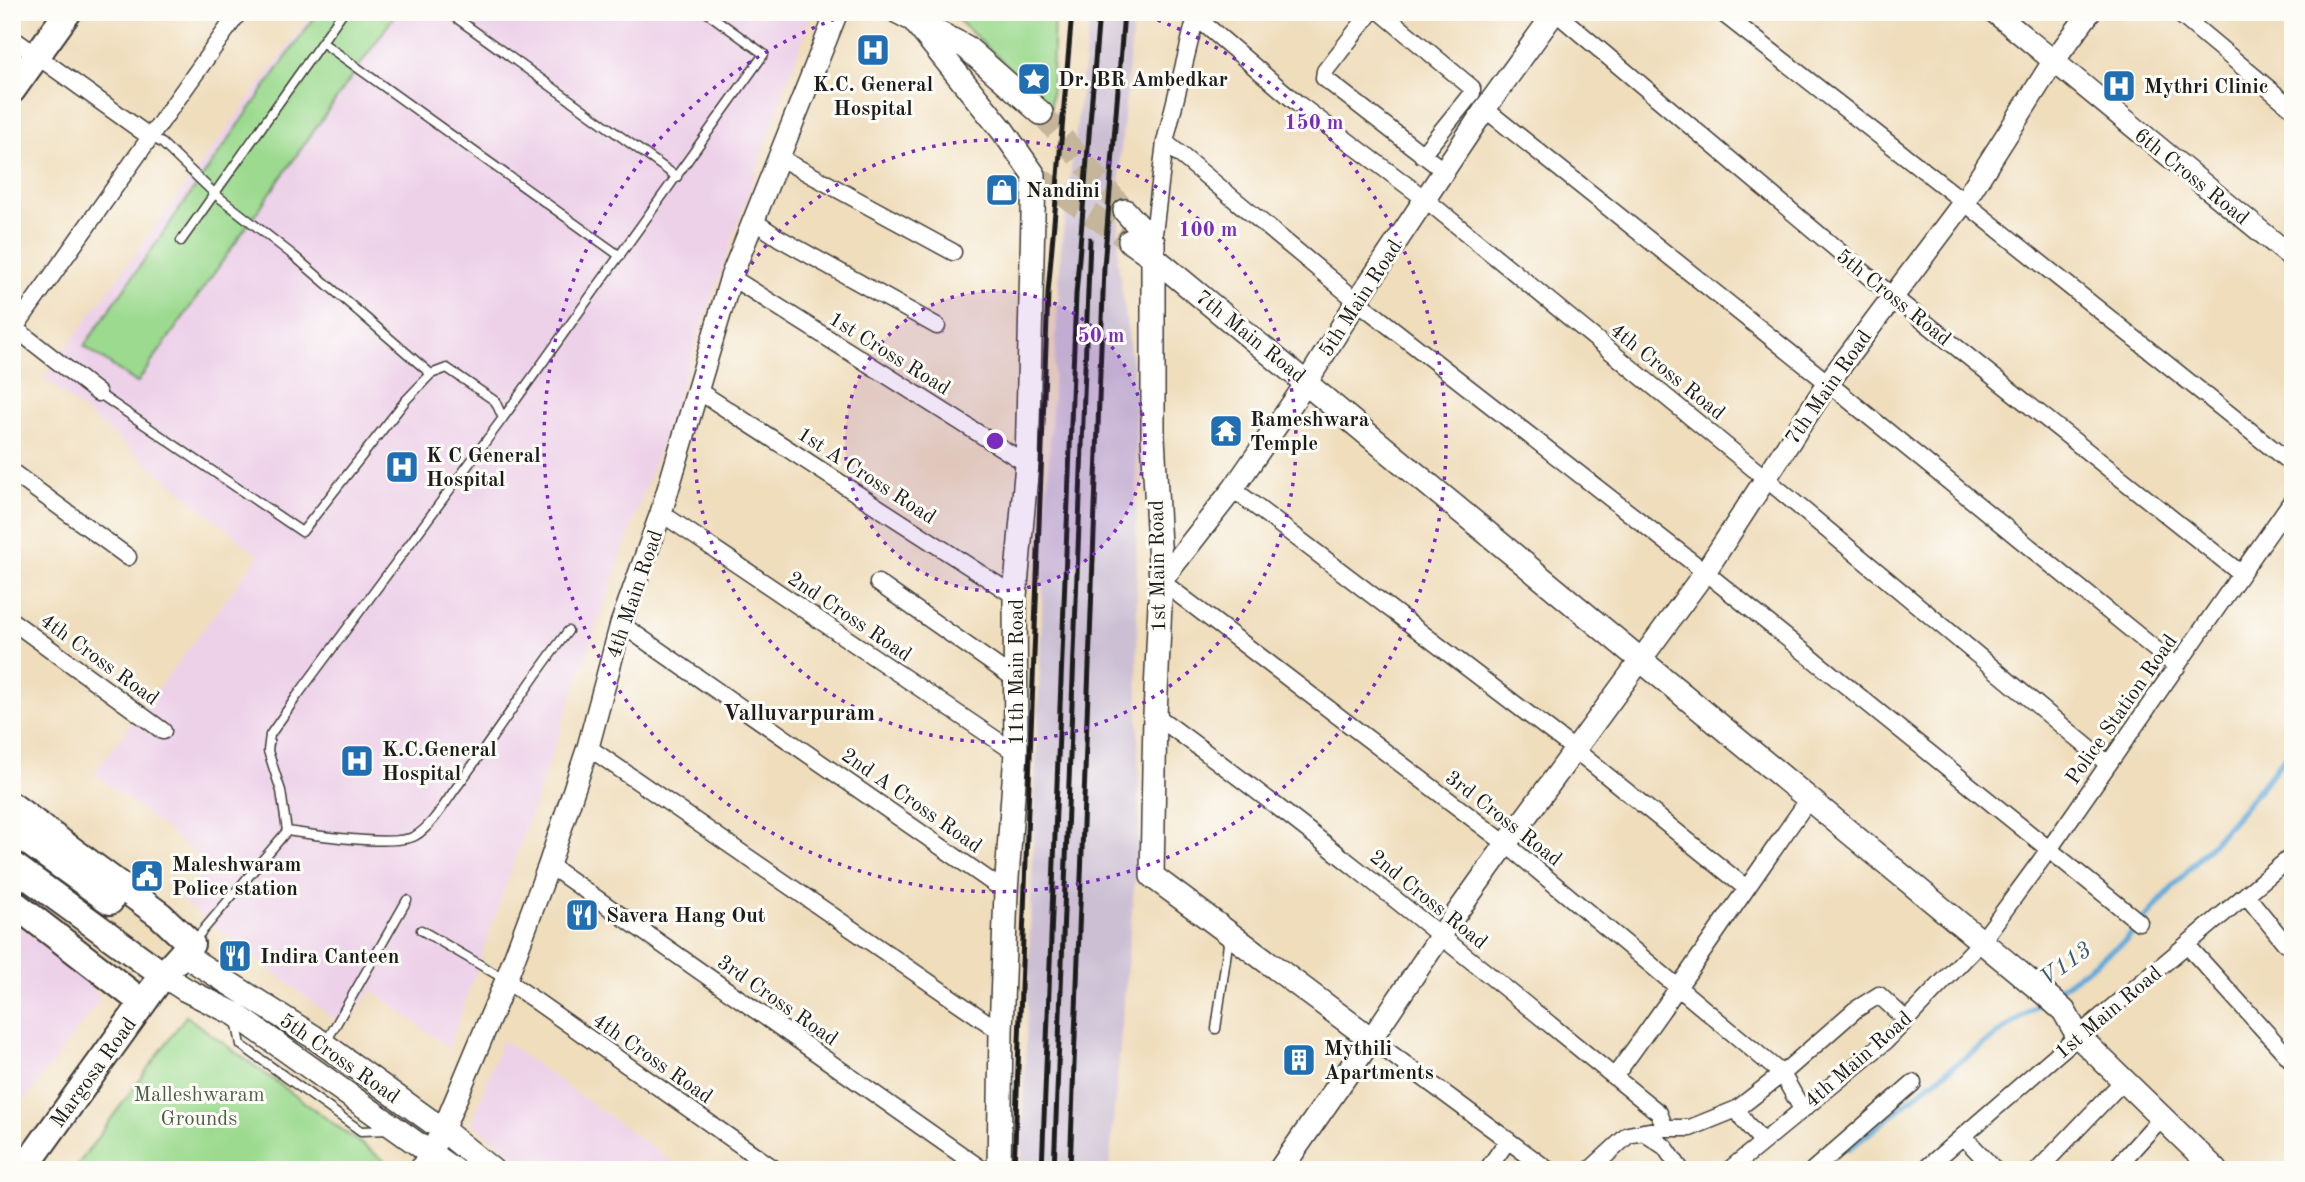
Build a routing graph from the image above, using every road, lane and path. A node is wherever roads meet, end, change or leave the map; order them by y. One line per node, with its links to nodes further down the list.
1 (68, 12): 18 (main road)
2 (239, 12): 24 (street)
3 (343, 12): 17 (lane)
4 (448, 12): 29 (lane)
5 (706, 12): 29 (lane)
6 (837, 12): 27 (street, 4th Main Road)
7 (1371, 12): 26 (street)
8 (1381, 12): 26 (street)
9 (1555, 12): 21 (street, 5th Main Road); 41 (street, 5th Cross Road)
10 (1721, 12): 32 (street)
11 (1994, 12): 19 (street, 6th Cross Road)
12 (2090, 12): 19 (street, 7th Main Road)
13 (2177, 12): 22 (street)
14 (1197, 14): 25 (street); 31 (street, 4th Cross Road)
15 (907, 18): 23 (main road); 51 (main road, 11th Main Road)
16 (12, 38): 18 (street)
17 (323, 43): 30 (lane); 38 (lane)
18 (38, 55): 20 (main road); 24 (street)
19 (2053, 62): 32 (street, 7th Main Road); 39 (street, 6th Cross Road)
20 (12, 90)
21 (1485, 109): 28 (street, 5th Main Road); 47 (street)
22 (2293, 109)
23 (1041, 113)
24 (150, 137): 30 (lane); 44 (street)
25 (1165, 142): 36 (street); 42 (street)
26 (1422, 155): 28 (street)
27 (780, 158): 34 (street, 4th Main Road); 37 (street)
28 (1444, 172): 31 (street, 5th Main Road)
29 (677, 177): 38 (lane)
30 (215, 194): 35 (lane); 45 (lane)
31 (1426, 199): 42 (street, 5th Main Road); 54 (street, 4th Cross Road)
32 (1964, 202): 41 (street, 7th Main Road); 52 (street)
33 (1125, 211): 36 (main road, 7th Main Road)
34 (754, 221): 40 (street, 4th Main Road); 43 (street)
35 (181, 241)
36 (1145, 246): 46 (main road, 7th Main Road); 61 (main road, 1st Main Road)
37 (953, 251)
38 (620, 256): 50 (lane)
39 (2293, 258)
40 (731, 277): 48 (street, 4th Main Road); 51 (street, 1st Cross Road)
41 (1892, 296): 47 (street, 7th Main Road); 60 (street, 5th Cross Road)
42 (1357, 301): 46 (street, 5th Main Road); 59 (street)
43 (937, 326)
44 (13, 328): 49 (street)
45 (430, 374): 49 (lane); 50 (lane)
46 (1307, 382): 55 (street, 5th Main Road); 67 (main road, 7th Main Road)
47 (1828, 383): 54 (street, 7th Main Road); 68 (street)
48 (697, 390): 57 (street, 4th Main Road); 63 (street, 1st A Cross Road)
49 (98, 393)
50 (503, 418): 79 (lane)
51 (1027, 464): 63 (main road, 11th Main Road)
52 (2293, 466)
53 (12, 472): 58 (street)
54 (1765, 478): 59 (street, 7th Main Road); 75 (street, 4th Cross Road)
55 (1233, 489): 61 (street, 5th Main Road); 73 (street)
56 (2293, 499): 60 (street, Police Station Road)
57 (662, 513): 65 (street, 4th Main Road); 74 (street, 2nd Cross Road)
58 (128, 557)
59 (1705, 572): 67 (street, 7th Main Road); 81 (street)
60 (2240, 573): 68 (street, Police Station Road)
61 (1161, 581): 70 (main road, 1st Main Road); 80 (street, 3rd Cross Road)
62 (878, 583): 69 (street)
63 (1015, 596): 69 (main road, 11th Main Road)
64 (12, 621): 71 (street, 4th Cross Road)
65 (621, 624): 72 (street, 4th Main Road); 86 (street, 2nd A Cross Road)
66 (568, 631): 79 (lane)
67 (1640, 660): 73 (street); 76 (main road, 7th Main Road)
68 (2177, 667): 75 (street, Police Station Road)
69 (1015, 679): 74 (main road, 11th Main Road)
70 (1155, 715): 92 (main road, 1st Main Road); 93 (street, 2nd Cross Road)
71 (163, 731)
72 (588, 747): 84 (street, 4th Main Road); 104 (street)
73 (1574, 749): 80 (street); 85 (street)
74 (1016, 753): 86 (main road, 11th Main Road)
75 (2108, 764): 81 (street, Police Station Road)
76 (1809, 799): 85 (street); 94 (main road, 7th Main Road)
77 (12, 806): 97 (main road)
78 (12, 830): 97 (main road)
79 (287, 831): 97 (lane)
80 (1506, 845): 93 (street); 100 (street, 3rd Cross Road)
81 (2050, 848): 90 (street); 94 (street, Police Station Road)
82 (2292, 857): 87 (street, 1st Main Road)
83 (12, 865): 98 (main road)
84 (549, 865): 99 (street, 4th Main Road); 128 (street, 3rd Cross Road)
85 (1746, 888): 100 (street)
86 (1006, 892): 104 (main road, 11th Main Road)
87 (2246, 895): 95 (street); 96 (street, 1st Main Road)
88 (407, 900): 107 (lane)
89 (12, 902): 101 (main road)
90 (2139, 922)
91 (421, 930): 99 (lane)
92 (1229, 934): 103 (lane); 106 (main road)
93 (1441, 935): 106 (street); 110 (street, 2nd Cross Road)
94 (1981, 942): 102 (street, 4th Main Road); 105 (main road, 7th Main Road)
95 (2285, 943)
96 (2187, 945): 105 (street, 1st Main Road); 108 (street)
97 (187, 949): 98 (main road, Margosa Road); 107 (main road, 5th Cross Road)
98 (163, 975): 101 (main road, Margosa Road); 122 (main road, 5th Cross Road)
99 (506, 980): 117 (street, 4th Main Road); 127 (street, 4th Cross Road)
100 (1679, 989): 109 (street, 3rd Cross Road); 110 (street)
101 (143, 1003): 124 (main road, Margosa Road)
102 (1905, 1019): 109 (street); 114 (street, 4th Main Road)
103 (1216, 1029)
104 (1001, 1032): 129 (main road, 11th Main Road)
105 (2078, 1036): 111 (main road); 119 (street, 1st Main Road)
106 (1371, 1040): 120 (street); 130 (main road)
107 (324, 1045): 117 (main road, 5th Cross Road)
108 (2293, 1062)
109 (1782, 1074): 113 (street); 114 (street, 3rd Cross Road)
110 (1614, 1077): 116 (street, 2nd Cross Road)
111 (2124, 1080): 115 (main road); 139 (street)
112 (1913, 1083): 136 (street)
113 (1737, 1109): 116 (street); 121 (street)
114 (1802, 1109): 121 (street, 4th Main Road)
115 (2162, 1117): 140 (street); 141 (main road)
116 (1665, 1128): 118 (street)
117 (443, 1130): 122 (street, 4th Main Road); 126 (main road, 5th Cross Road)
118 (1643, 1132): 133 (street); 134 (street)
119 (1963, 1136): 137 (street, 1st Main Road); 138 (street)
120 (1508, 1140): 131 (street); 132 (street)
121 (1763, 1142): 135 (street, 4th Main Road)
122 (426, 1161): 125 (main road, 5th Cross Road)
123 (12, 1163): 124 (street)
124 (22, 1170)
125 (454, 1170)
126 (492, 1170)
127 (776, 1170)
128 (983, 1170)
129 (999, 1170)
130 (1280, 1170)
131 (1487, 1170)
132 (1548, 1170)
133 (1590, 1170)
134 (1681, 1170)
135 (1729, 1170)
136 (1813, 1170)
137 (1924, 1170)
138 (1995, 1170)
139 (2038, 1170)
140 (2113, 1170)
141 (2216, 1170)

